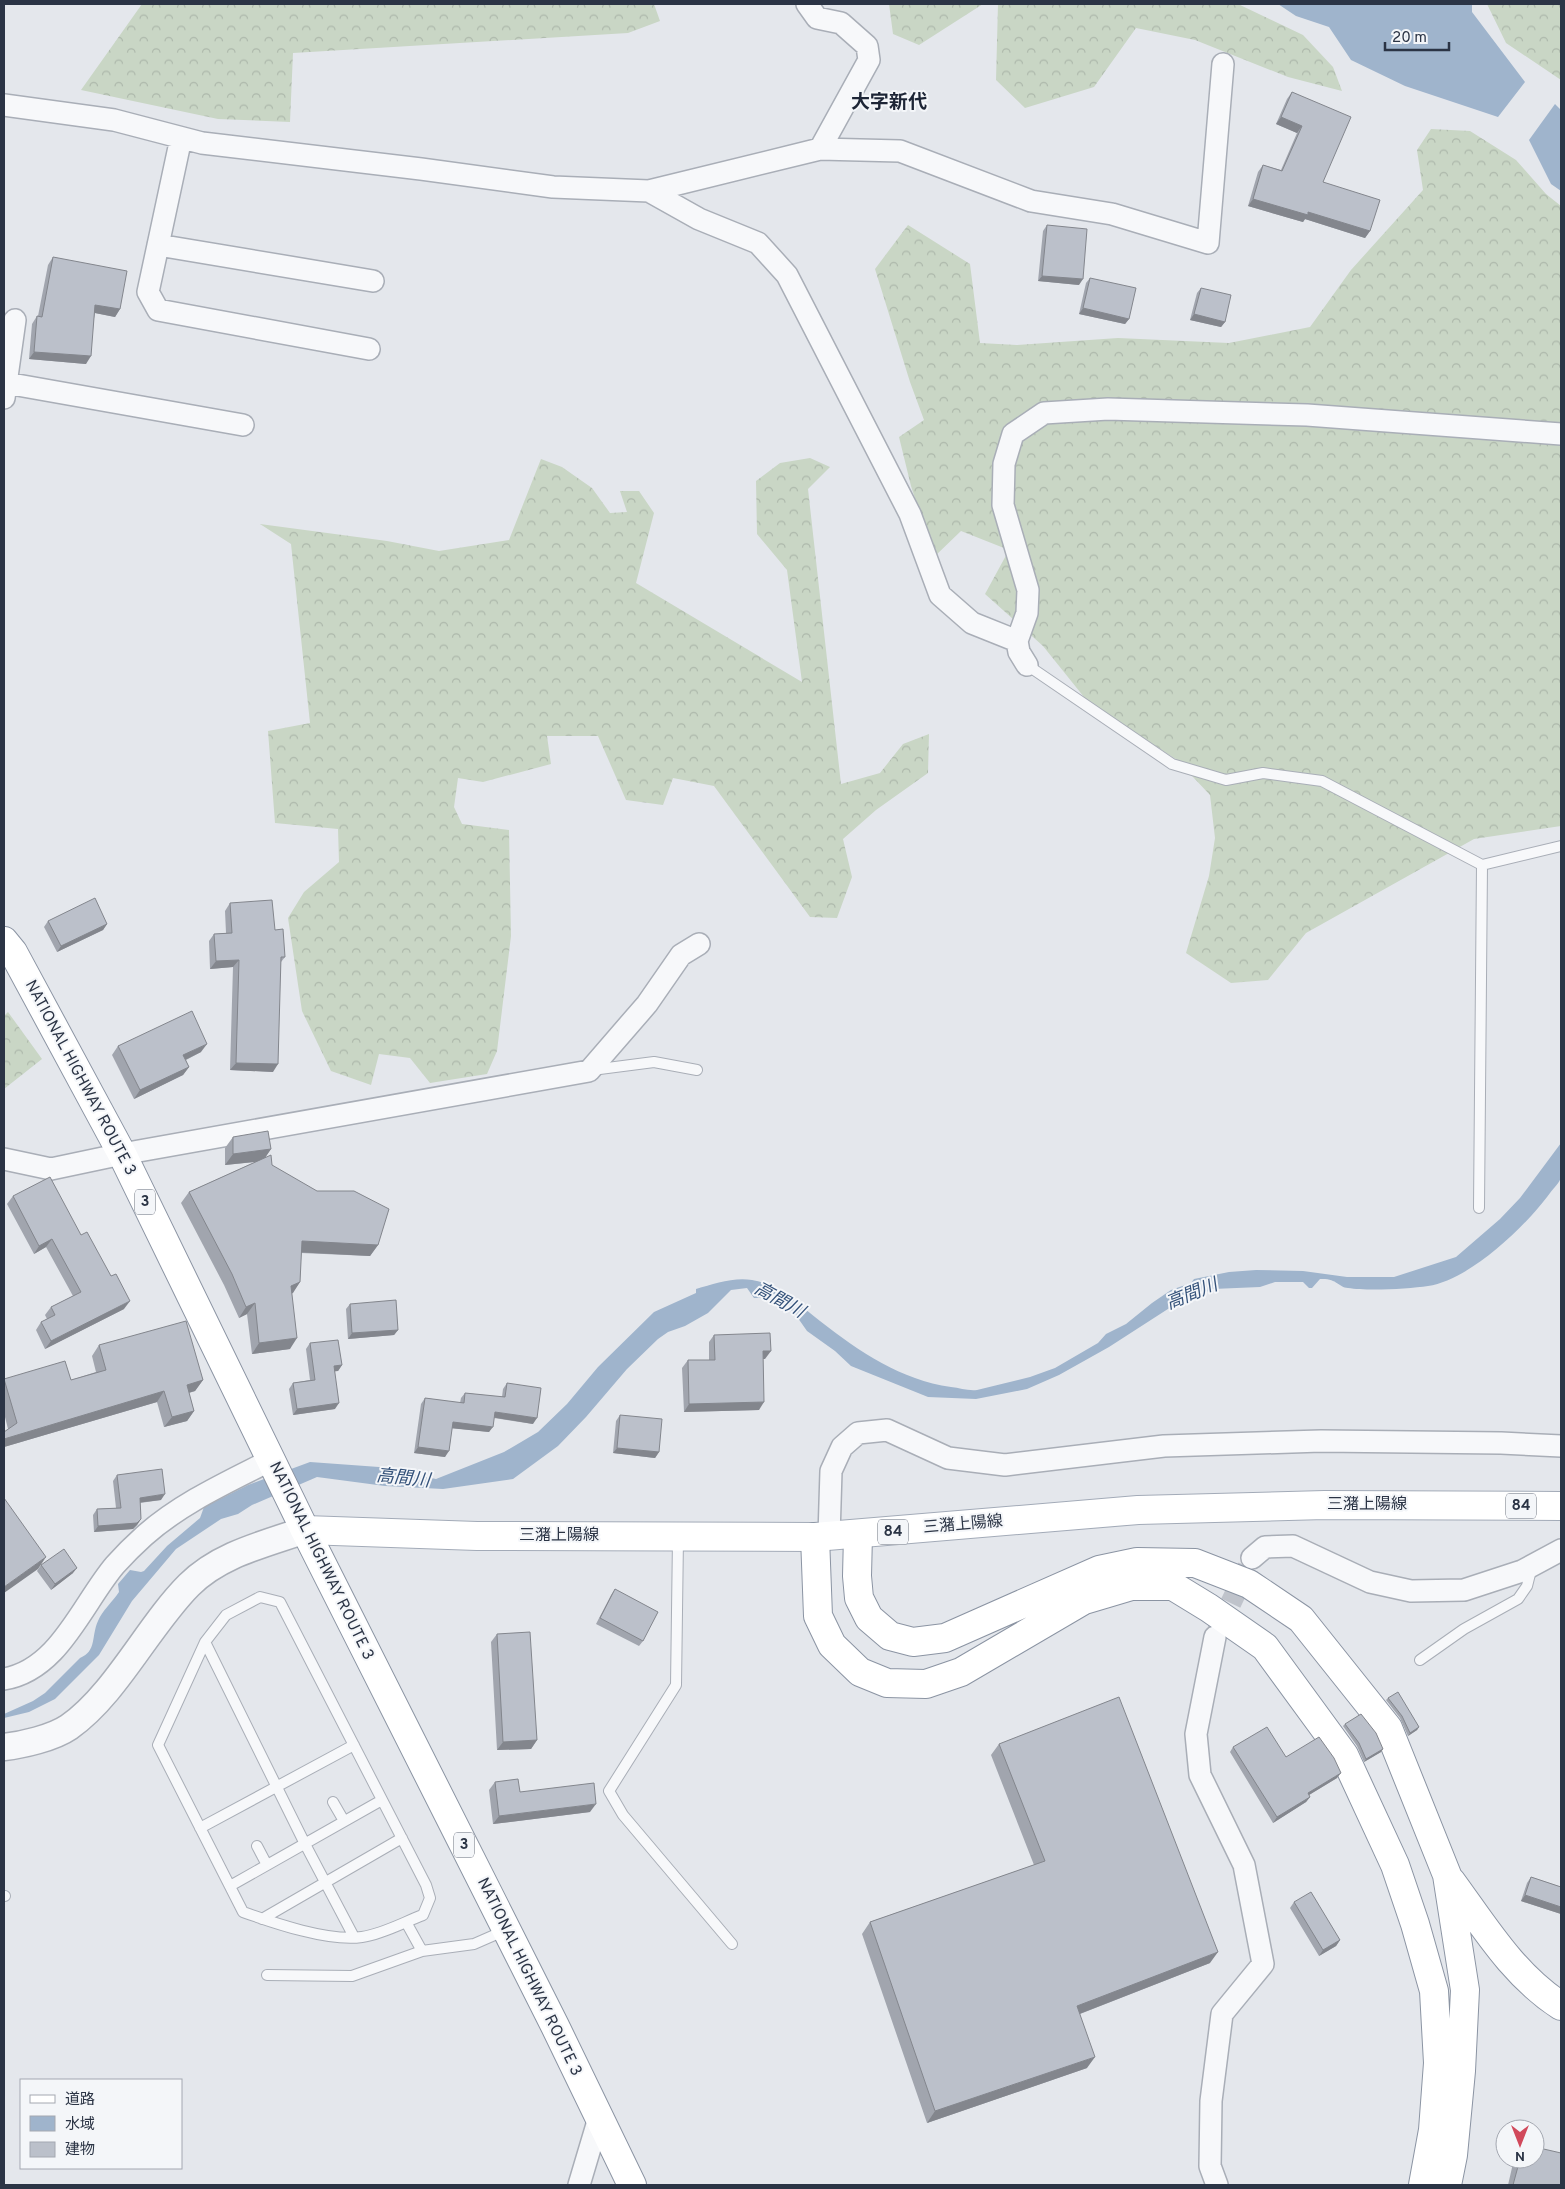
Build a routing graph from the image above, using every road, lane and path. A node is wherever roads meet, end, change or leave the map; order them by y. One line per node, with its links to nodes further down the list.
1 (807, 4): 5 (street)
2 (1223, 64): 5 (street)
3 (4, 104): 4 (street)
4 (181, 138): 6 (street); 7 (street)
5 (820, 149): 6 (street)
6 (649, 191): 14 (street)
7 (158, 245): 8 (street); 10 (street)
8 (373, 281)
9 (15, 320): 11 (street)
10 (369, 349)
11 (5, 391): 12 (street)
12 (243, 426)
13 (1561, 434): 14 (street)
14 (1017, 641): 15 (street)
15 (1026, 665): 17 (lane)
16 (1561, 846): 17 (lane)
17 (1482, 865): 24 (lane)
18 (4, 941): 22 (main road, NATIONAL HIGHWAY ROUTE 3 / 3)
19 (699, 944): 21 (street)
20 (697, 1070): 21 (lane)
21 (589, 1071): 22 (street)
22 (122, 1154): 23 (street); 26 (main road, NATIONAL HIGHWAY ROUTE 3 / 3)
23 (4, 1159)
24 (1479, 1208)
25 (1560, 1451): 31 (street)
26 (273, 1464): 28 (main road, NATIONAL HIGHWAY ROUTE 3 / 3); 38 (street)
27 (1561, 1506): 29 (main road, 三潴上陽線 / 84)
28 (305, 1530): 30 (main road, 三潴上陽線 / 84); 40 (street); 55 (main road, NATIONAL HIGHWAY ROUTE 3 / 3)
29 (858, 1535): 31 (main road, 三潴上陽線 / 84); 50 (main road)
30 (678, 1537): 31 (main road, 三潴上陽線 / 84); 57 (lane)
31 (822, 1537): 65 (main road)
32 (1561, 1550): 34 (street)
33 (1252, 1558): 34 (street)
34 (1532, 1566): 37 (lane)
35 (1215, 1637): 64 (street)
36 (205, 1642): 39 (lane); 41 (lane); 45 (lane)
37 (1420, 1660)
38 (4, 1679)
39 (354, 1745): 41 (lane); 42 (lane)
40 (4, 1746)
41 (277, 1786): 45 (lane); 47 (lane)
42 (382, 1800): 44 (lane); 46 (lane)
43 (333, 1802): 44 (lane)
44 (344, 1821): 47 (lane)
45 (200, 1828): 52 (lane)
46 (402, 1838): 51 (lane); 54 (lane)
47 (305, 1844): 49 (lane); 51 (lane)
48 (257, 1846): 49 (lane)
49 (268, 1865): 52 (lane)
50 (1447, 1875): 60 (main road); 66 (main road)
51 (325, 1882): 53 (lane); 56 (lane)
52 (230, 1886): 53 (lane)
53 (262, 1919): 56 (lane)
54 (406, 1922): 56 (lane); 58 (lane)
55 (506, 1929): 58 (lane); 61 (main road, NATIONAL HIGHWAY ROUTE 3 / 3)
56 (354, 1937)
57 (732, 1944)
58 (422, 1952): 59 (lane)
59 (267, 1975)
60 (1561, 2006)
61 (599, 2118): 62 (street); 63 (main road, NATIONAL HIGHWAY ROUTE 3 / 3)
62 (579, 2185)
63 (632, 2185)
64 (1217, 2185)
65 (1423, 2185)
66 (1447, 2185)

